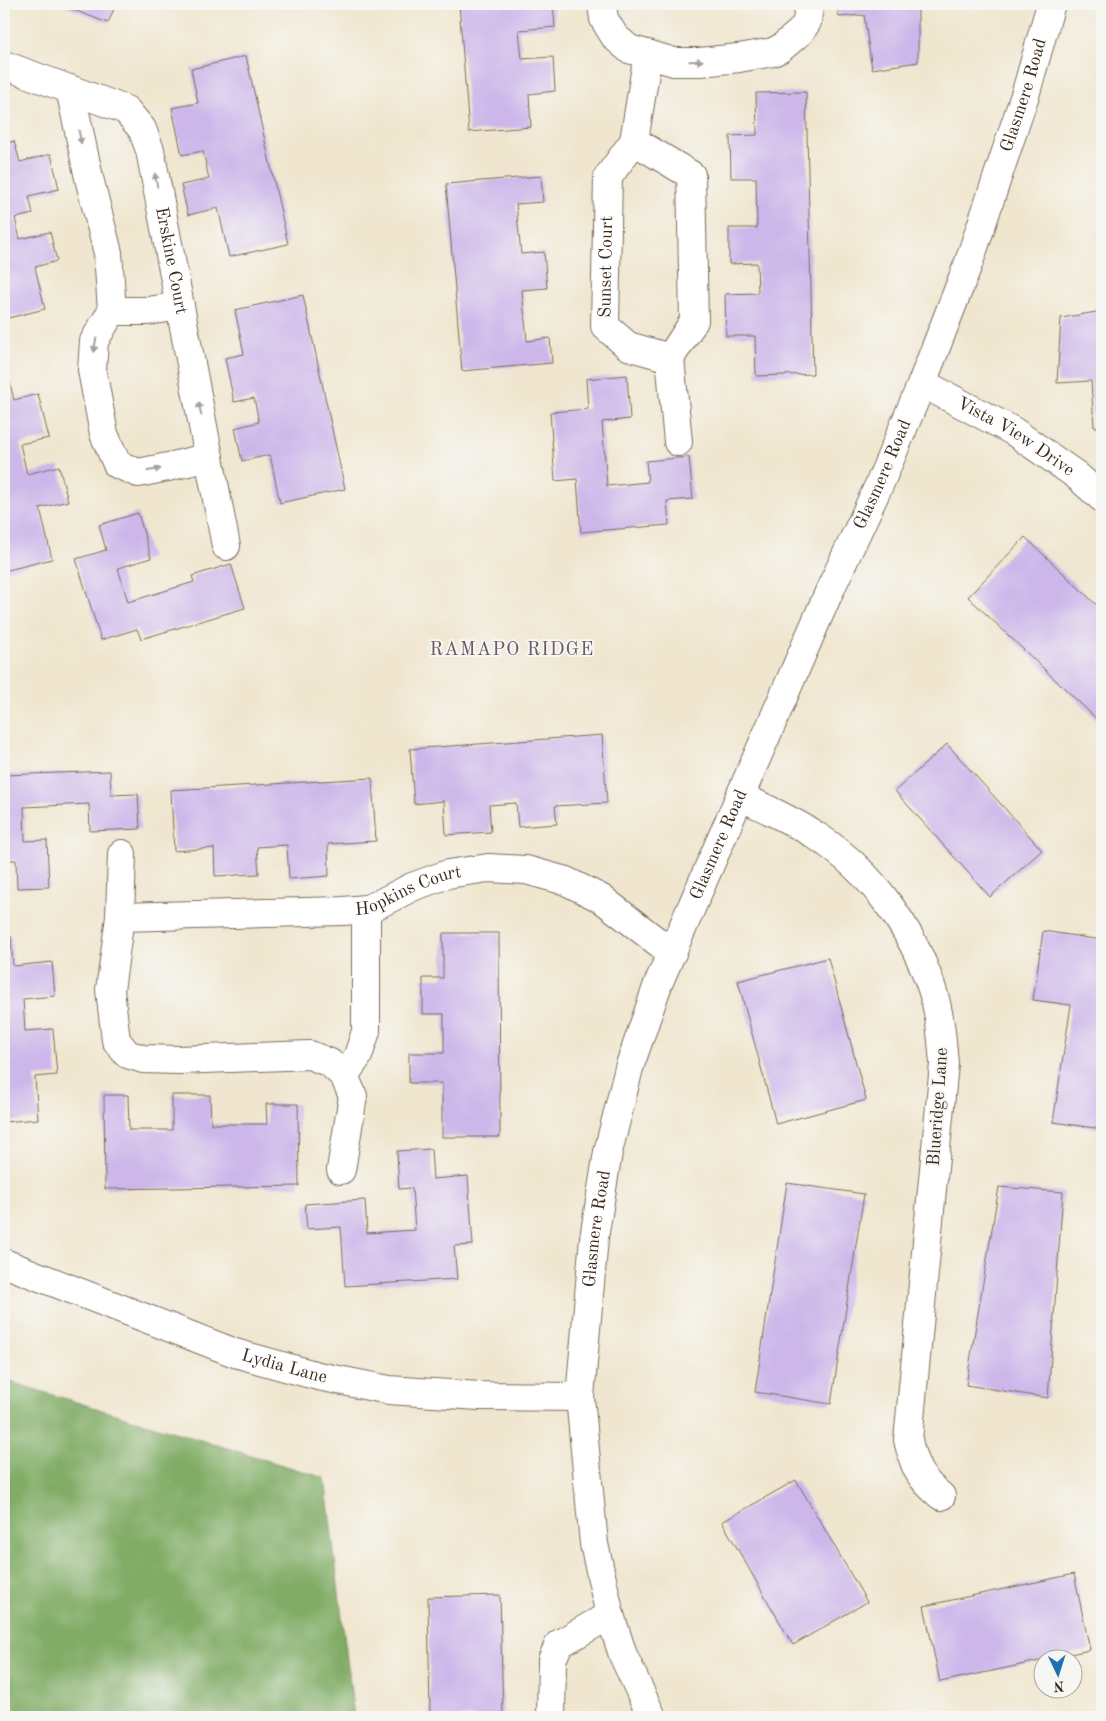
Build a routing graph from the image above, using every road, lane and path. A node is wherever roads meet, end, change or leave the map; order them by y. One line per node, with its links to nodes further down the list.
1 (602, 4): 4 (street)
2 (809, 4): 4 (street, one-way to 2)
3 (1051, 4): 11 (street, Glasmere Road)
4 (648, 54): 7 (street, Sunset Court)
5 (4, 65): 6 (street, Erskine Court)
6 (70, 90): 8 (street, Erskine Court, one-way to 6); 9 (street, one-way to 9)
7 (634, 141): 10 (street); 10 (street, Sunset Court)
8 (180, 306): 9 (street); 13 (street, Erskine Court, one-way to 8)
9 (112, 311): 13 (street, one-way to 13)
10 (670, 358): 12 (street)
11 (922, 383): 14 (street, Vista View Drive); 16 (street, Glasmere Road)
12 (678, 442)
13 (209, 457): 15 (street, Erskine Court)
14 (1102, 498)
15 (226, 546)
16 (740, 796): 20 (street, Glasmere Road); 25 (street, Blueridge Lane)
17 (122, 854): 19 (street)
18 (366, 909): 19 (street, Hopkins Court); 20 (street, Hopkins Court); 21 (street)
19 (120, 917): 21 (street)
20 (672, 953): 24 (street, Glasmere Road)
21 (344, 1076): 22 (street)
22 (341, 1170)
23 (4, 1263): 24 (street, Lydia Lane)
24 (580, 1397): 26 (street, Glasmere Road)
25 (941, 1496)
26 (610, 1615): 27 (street); 28 (street, Glasmere Road)
27 (551, 1717)
28 (652, 1717)

